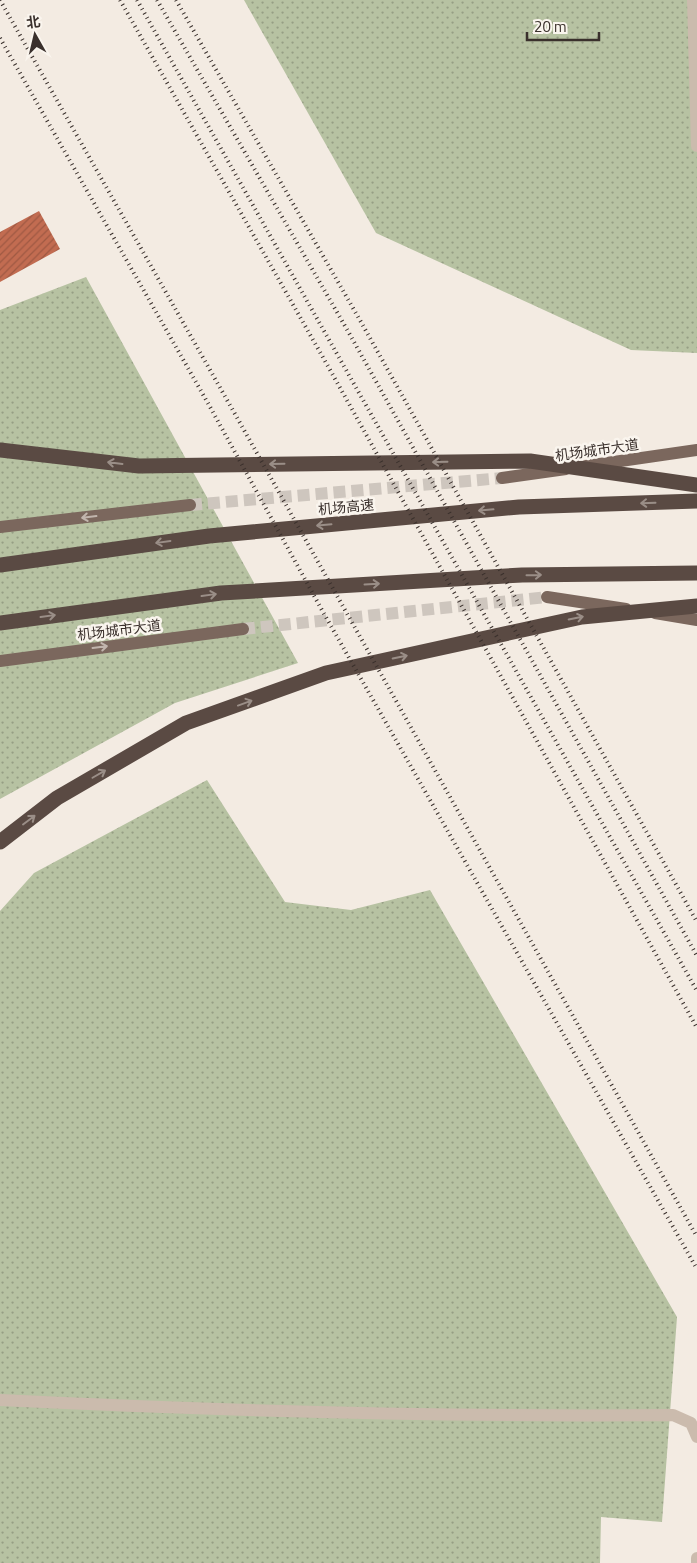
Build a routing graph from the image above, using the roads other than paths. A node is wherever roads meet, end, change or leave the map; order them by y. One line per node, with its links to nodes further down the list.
1 (693, 0): 2 (street)
2 (697, 146)
3 (0, 450): 6 (highway, one-way to 3)
4 (697, 450): 5 (main road, 机场城市大道)
5 (502, 478)
6 (697, 485)
7 (697, 502): 10 (highway, 机场高速, one-way to 10)
8 (190, 505): 9 (main road, one-way to 9)
9 (0, 527)
10 (0, 565)
11 (697, 573): 15 (highway, one-way to 11)
12 (547, 597): 14 (main road)
13 (697, 606): 18 (highway, one-way to 13)
14 (697, 620)
15 (0, 622)
16 (243, 629): 17 (main road, 机场城市大道, one-way to 16)
17 (0, 661)
18 (0, 842)
19 (0, 1400): 20 (street)
20 (697, 1437)
21 (697, 1558): 22 (street)
22 (697, 1563)

